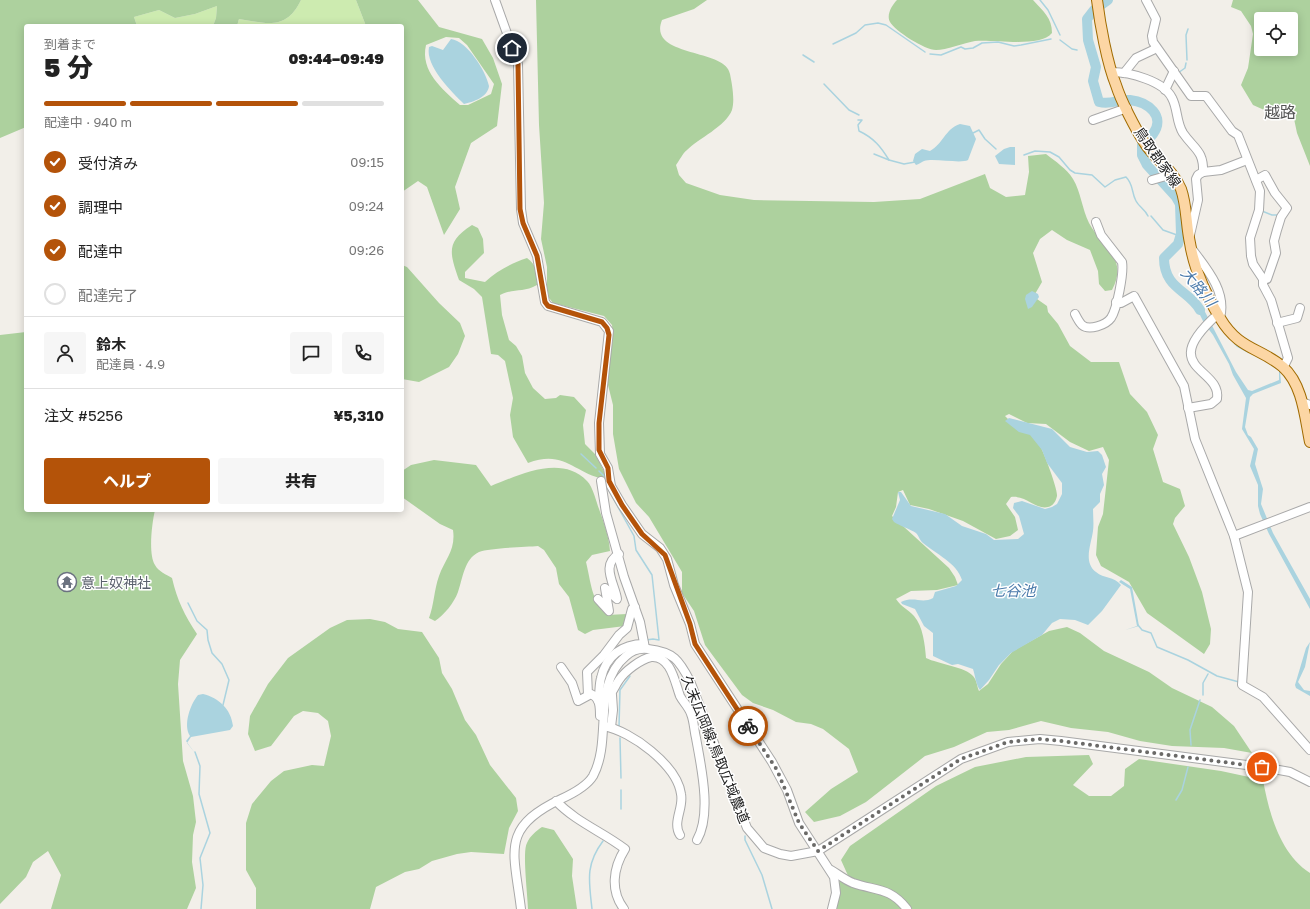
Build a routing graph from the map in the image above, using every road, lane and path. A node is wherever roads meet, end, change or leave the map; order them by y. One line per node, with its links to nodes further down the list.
1 (495, 0): 44 (street)
2 (1146, 0): 4 (street)
3 (1098, 4): 6 (main road, 鳥取郡家線)
4 (1156, 47): 5 (street); 7 (street)
5 (1174, 71): 8 (street); 11 (street)
6 (1112, 72): 7 (street); 9 (main road, 鳥取郡家線)
7 (1124, 73): 8 (street)
8 (1165, 90): 12 (street)
9 (1125, 104): 10 (street); 13 (main road, 鳥取郡家線)
10 (1093, 120)
11 (1247, 160): 12 (street); 15 (street)
12 (1203, 172): 17 (street)
13 (1173, 174): 14 (street); 17 (main road, 鳥取郡家線)
14 (1152, 180)
15 (1256, 180): 18 (street); 18 (street)
16 (1096, 222): 19 (street)
17 (1190, 244): 22 (main road, 鳥取郡家線)
18 (1263, 279): 23 (street)
19 (1116, 302): 21 (street); 26 (street)
20 (1300, 308): 23 (street)
21 (1075, 314)
22 (1219, 316): 24 (main road, 鳥取郡家線); 26 (street)
23 (1278, 323): 24 (street)
24 (1283, 368): 25 (main road, 鳥取郡家線)
25 (1306, 404): 27 (main road, 鳥取郡家線)
26 (1188, 408): 30 (street)
27 (1310, 442)
28 (601, 481): 31 (street)
29 (1310, 507): 30 (street)
30 (1234, 536): 39 (street)
31 (619, 554): 32 (street); 33 (street)
32 (598, 599)
33 (635, 607): 34 (street); 36 (street)
34 (644, 646): 37 (street); 44 (street, 久末広岡線;鳥取広域農道)
35 (561, 667): 36 (street)
36 (588, 695): 37 (street)
37 (605, 698): 38 (street); 43 (street)
38 (605, 725): 41 (street); 42 (street)
39 (1310, 750)
40 (1310, 782): 44 (street, 久末広岡線;鳥取広域農道)
41 (556, 801): 46 (street); 47 (street)
42 (680, 835)
43 (697, 840)
44 (818, 851): 45 (street)
45 (830, 870): 48 (street); 49 (street)
46 (521, 909)
47 (624, 909)
48 (832, 909)
49 (907, 909)

